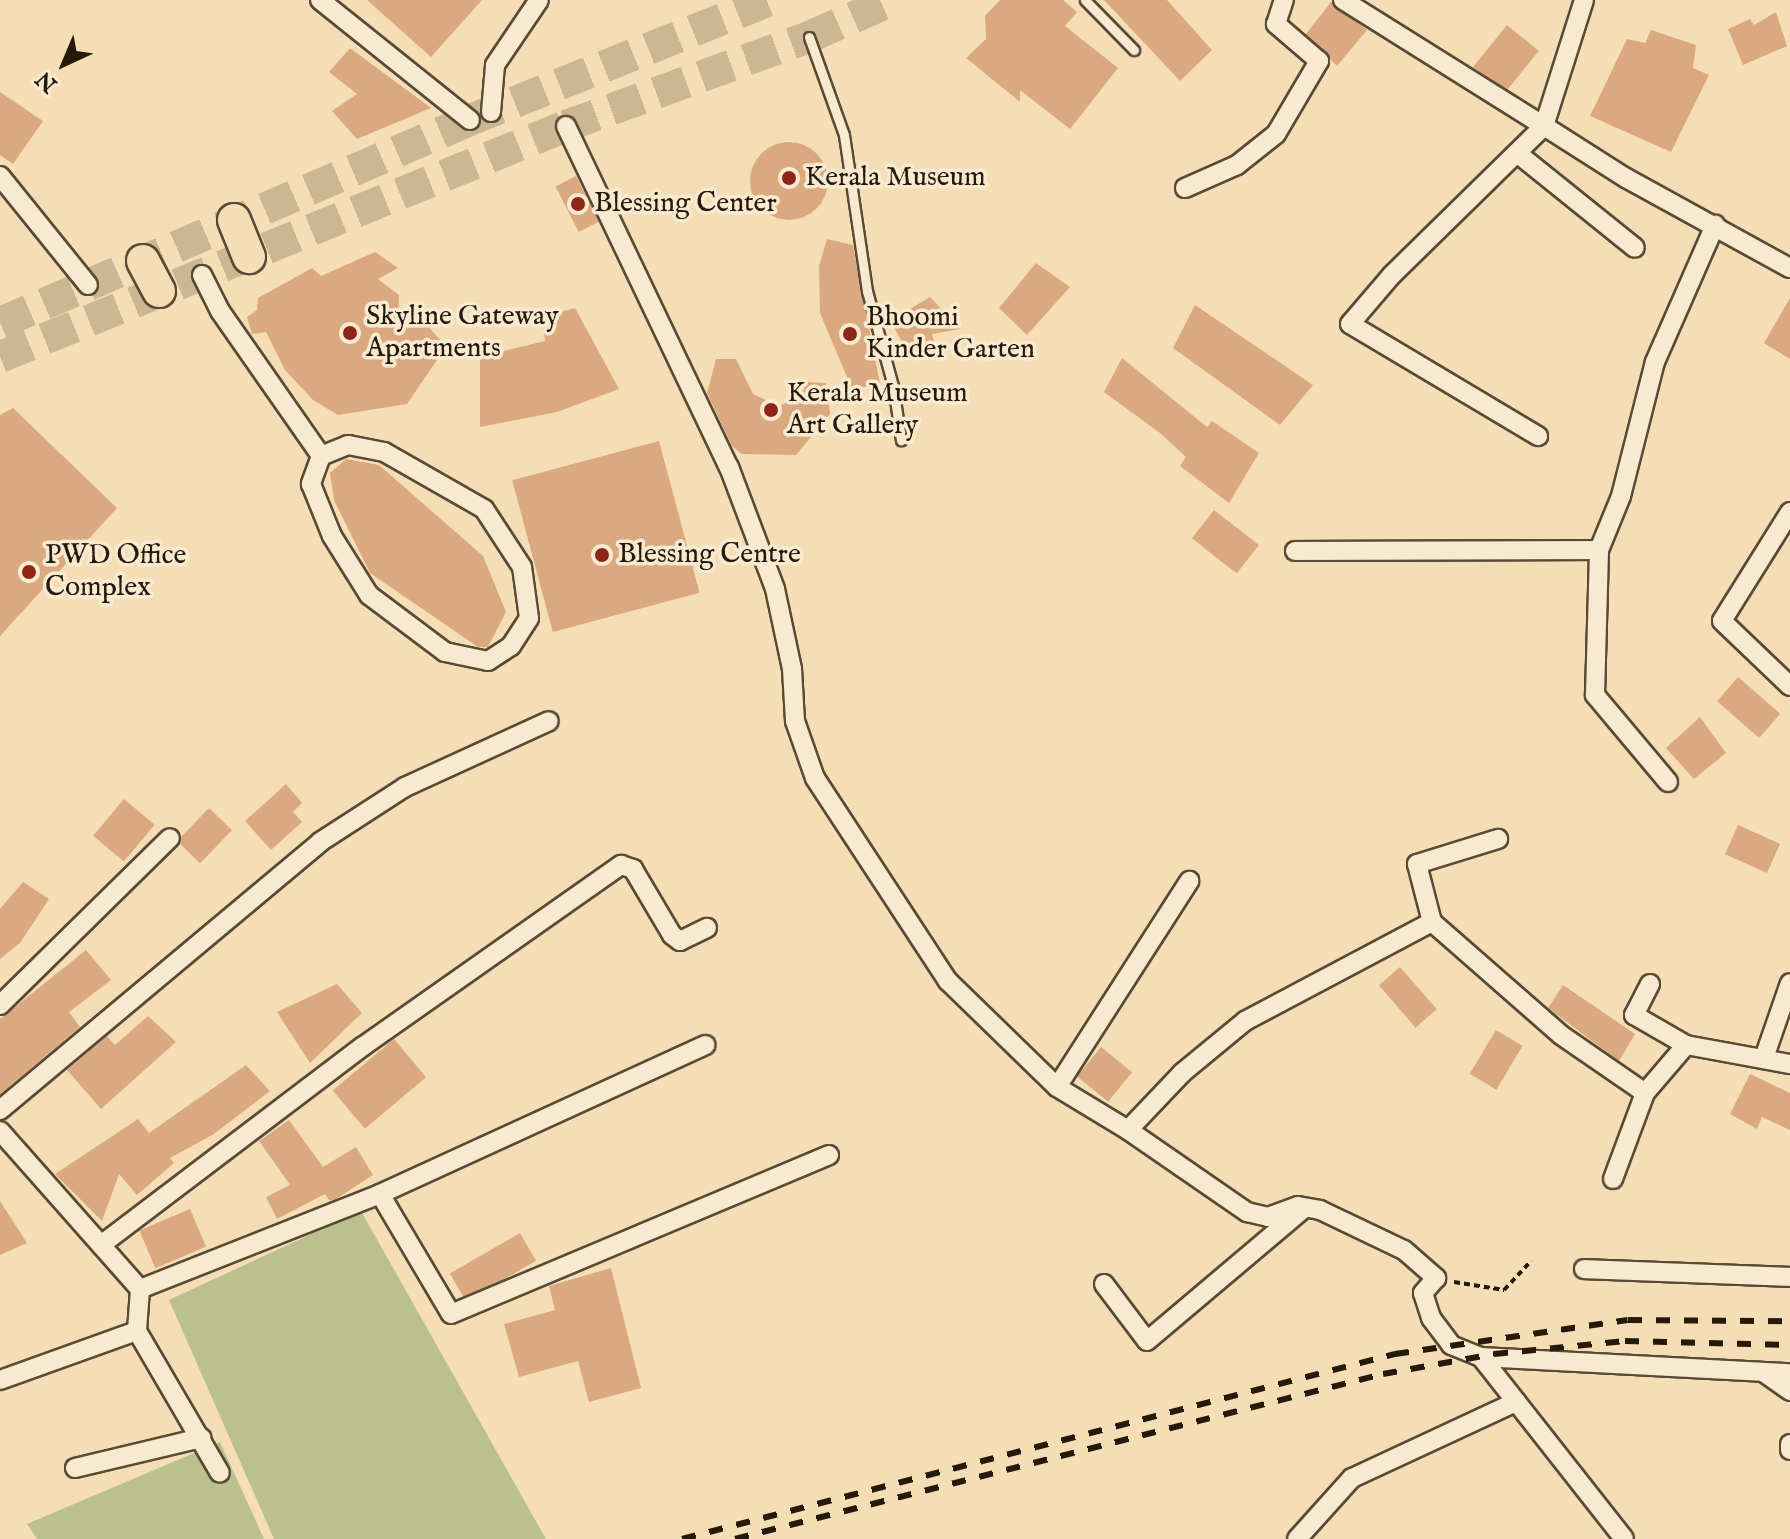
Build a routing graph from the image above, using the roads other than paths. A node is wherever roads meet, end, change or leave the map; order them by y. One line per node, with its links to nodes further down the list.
1 (320, 0): 10 (street)
2 (539, 0): 9 (street)
3 (1085, 0): 8 (lane)
4 (1284, 0): 15 (street)
5 (1343, 0): 12 (street)
6 (1584, 0): 12 (street)
7 (809, 37): 26 (lane)
8 (1134, 50)
9 (491, 112)
10 (470, 120)
11 (566, 126): 47 (street)
12 (1544, 126): 13 (street); 17 (street)
13 (1517, 153): 18 (street); 25 (street)
14 (0, 176): 23 (street)
15 (1185, 188)
16 (234, 220): 19 (highway)
17 (1715, 225): 21 (street); 30 (street)
18 (1635, 248)
19 (249, 257)
20 (143, 261): 24 (highway)
21 (1790, 268)
22 (202, 275): 27 (street)
23 (88, 285)
24 (159, 291)
25 (1538, 436)
26 (901, 440)
27 (321, 456): 27 (street)
28 (1790, 512): 29 (street)
29 (1783, 541): 32 (street)
30 (1599, 550): 31 (street); 34 (street)
31 (1295, 551)
32 (1790, 686)
33 (549, 721): 49 (street)
34 (1668, 782)
35 (170, 838): 42 (street)
36 (1498, 839): 38 (street)
37 (1189, 881): 47 (street)
38 (1432, 922): 48 (street); 50 (street)
39 (707, 928): 56 (street)
40 (1790, 983): 45 (street)
41 (1650, 984): 44 (street)
42 (0, 1005)
43 (705, 1045): 54 (street)
44 (1686, 1045): 45 (street); 48 (street)
45 (1764, 1058): 46 (street)
46 (1790, 1064)
47 (1057, 1087): 50 (street)
48 (1645, 1093): 53 (street)
49 (0, 1110)
50 (1128, 1130): 55 (street)
51 (0, 1131): 56 (street)
52 (829, 1155): 54 (street)
53 (1613, 1179)
54 (380, 1194): 60 (street)
55 (1306, 1207): 59 (street); 62 (street)
56 (101, 1245): 60 (street)
57 (1584, 1269): 58 (street)
58 (1790, 1277)
59 (1104, 1284)
60 (140, 1289): 61 (street)
61 (137, 1331): 65 (street); 68 (street)
62 (1481, 1357): 63 (street); 67 (street)
63 (1763, 1372): 64 (street); 66 (street)
64 (1790, 1373)
65 (0, 1380)
66 (1790, 1391)
67 (1516, 1402): 73 (street); 74 (street)
68 (201, 1438): 71 (street); 72 (street)
69 (1790, 1444): 70 (street)
70 (1790, 1450)
71 (75, 1468)
72 (220, 1473)
73 (1297, 1539)
74 (1624, 1539)

